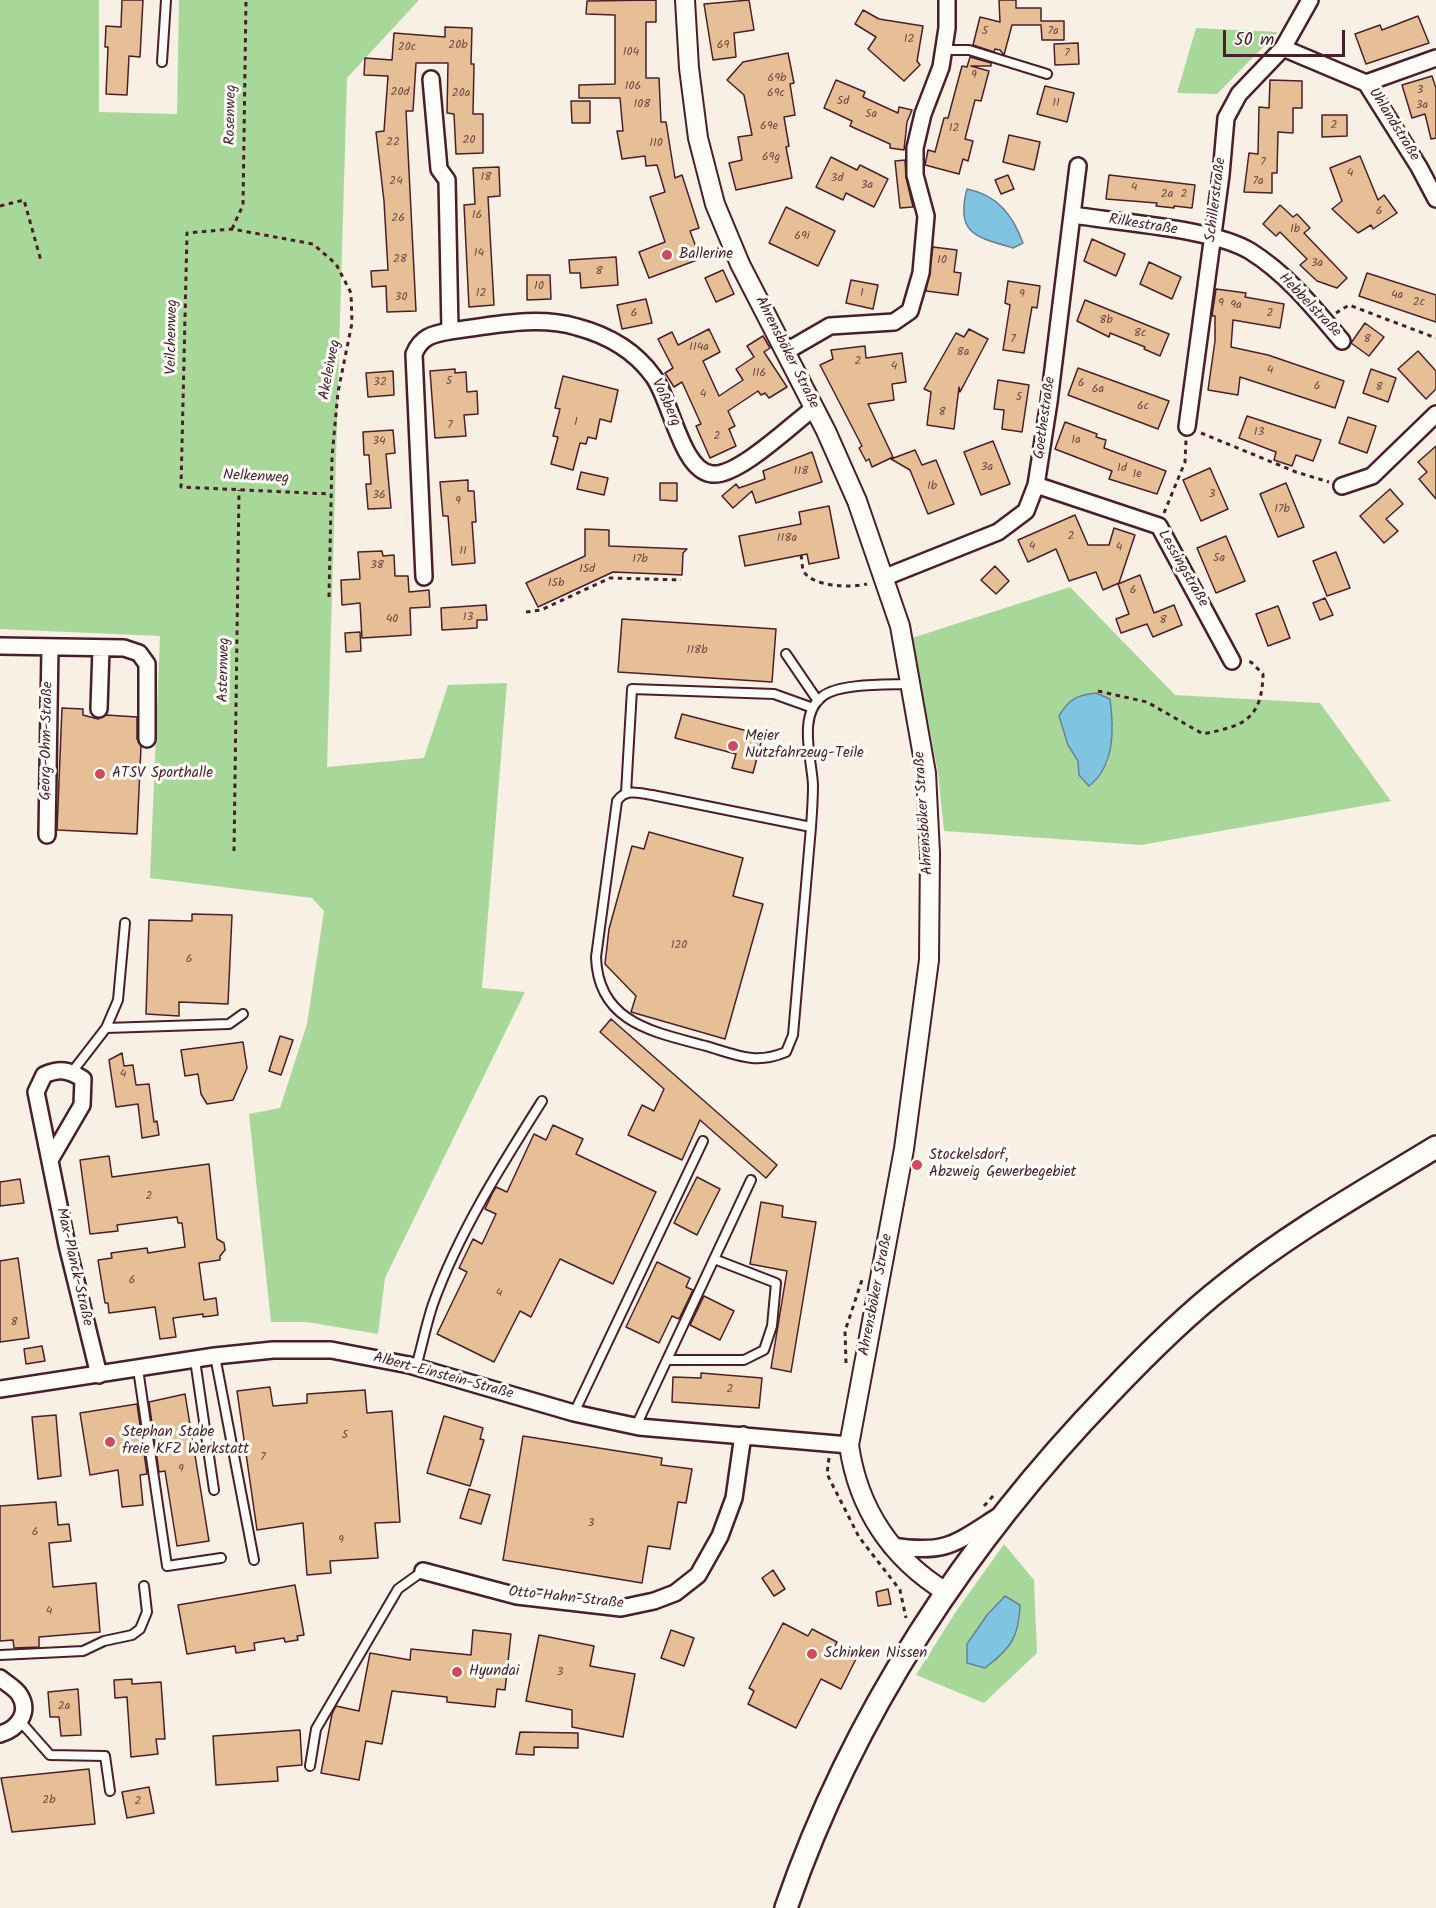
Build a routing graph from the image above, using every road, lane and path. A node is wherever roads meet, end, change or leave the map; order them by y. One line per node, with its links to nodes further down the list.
1 (166, 0): 9 (lane)
2 (246, 0): 17 (path, Rosenweg)
3 (685, 0): 24 (street, Ahrensböker Straße)
4 (947, 0): 7 (street)
5 (1310, 0): 6 (street, Schillerstraße)
6 (1282, 48): 12 (street, Uhlandstraße); 18 (street, Schillerstraße)
7 (944, 50): 10 (lane); 24 (street)
8 (1436, 58): 12 (street, Uhlandstraße)
9 (162, 62)
10 (1047, 74)
11 (431, 79): 21 (street)
12 (1366, 83): 14 (street, Uhlandstraße)
13 (1078, 166): 16 (street, Goethestraße)
14 (1436, 199)
15 (0, 206): 19 (path)
16 (1074, 215): 18 (street, Rilkestraße); 28 (street, Goethestraße)
17 (232, 229): 30 (path, Veilchenweg); 32 (path, Akeleiweg)
18 (1212, 236): 20 (street, Hebbelstraße); 27 (street, Schillerstraße)
19 (41, 261)
20 (1324, 320): 22 (path); 23 (street, Hebbelstraße)
21 (450, 331): 25 (street, Voßberg); 35 (street, Voßberg)
22 (1436, 338)
23 (1342, 341)
24 (785, 351): 25 (street, Ahrensböker Straße)
25 (814, 408): 36 (street, Ahrensböker Straße)
26 (1436, 414): 29 (street)
27 (1187, 427): 29 (path); 33 (path)
28 (1036, 485): 33 (street, Lessingstraße); 36 (street, Goethestraße)
29 (1342, 486)
30 (181, 487): 31 (path, Nelkenweg)
31 (239, 490): 32 (path, Nelkenweg); 53 (path, Asternweg)
32 (330, 494): 38 (path, Akeleiweg)
33 (1159, 526): 44 (street, Lessingstraße)
34 (801, 555): 36 (path)
35 (424, 577)
36 (883, 578): 45 (street, Ahrensböker Straße)
37 (681, 580): 39 (path)
38 (329, 597)
39 (526, 612)
40 (0, 646): 41 (street)
41 (50, 647): 42 (street); 52 (street, Georg-Ohm-Straße)
42 (101, 648): 48 (street); 49 (street)
43 (786, 654): 47 (lane)
44 (1232, 661): 46 (path)
45 (910, 684): 47 (lane); 74 (street, Ahrensböker Straße)
46 (1098, 691)
47 (815, 705): 50 (lane); 51 (lane)
48 (99, 709)
49 (147, 739)
50 (626, 793): 51 (lane); 51 (lane)
51 (811, 827)
52 (47, 835)
53 (234, 851)
54 (125, 923): 56 (lane)
55 (243, 1014): 56 (lane)
56 (106, 1028): 57 (lane)
57 (72, 1072): 61 (street); 61 (street, Max-Planck-Straße)
58 (542, 1101): 67 (lane)
59 (703, 1141): 71 (lane)
60 (1436, 1147): 76 (main road)
61 (50, 1160): 69 (street, Max-Planck-Straße)
62 (751, 1180): 63 (lane)
63 (714, 1259): 66 (lane); 66 (lane)
64 (215, 1356): 65 (street, Albert-Einstein-Straße); 67 (street, Albert-Einstein-Straße); 79 (lane)
65 (195, 1360): 68 (street, Albert-Einstein-Straße); 75 (lane)
66 (667, 1360): 72 (lane)
67 (416, 1367): 71 (street, Albert-Einstein-Straße)
68 (138, 1369): 69 (street, Albert-Einstein-Straße); 78 (lane)
69 (99, 1375): 70 (street, Albert-Einstein-Straße)
70 (0, 1389)
71 (574, 1413): 72 (street, Albert-Einstein-Straße)
72 (636, 1426): 73 (street, Albert-Einstein-Straße)
73 (743, 1435): 74 (street, Albert-Einstein-Straße); 80 (street, Otto-Hahn-Straße)
74 (849, 1445): 77 (street, Ahrensböker Straße)
75 (214, 1490)
76 (1005, 1512): 77 (street); 82 (main road)
77 (891, 1546): 82 (street, Ahrensböker Straße)
78 (221, 1558)
79 (254, 1560)
80 (423, 1571): 87 (lane)
81 (144, 1586): 83 (lane)
82 (946, 1592): 89 (main road)
83 (0, 1655)
84 (0, 1678): 85 (street)
85 (20, 1721): 86 (street); 88 (lane)
86 (0, 1734)
87 (310, 1766)
88 (110, 1791)
89 (786, 1908)

